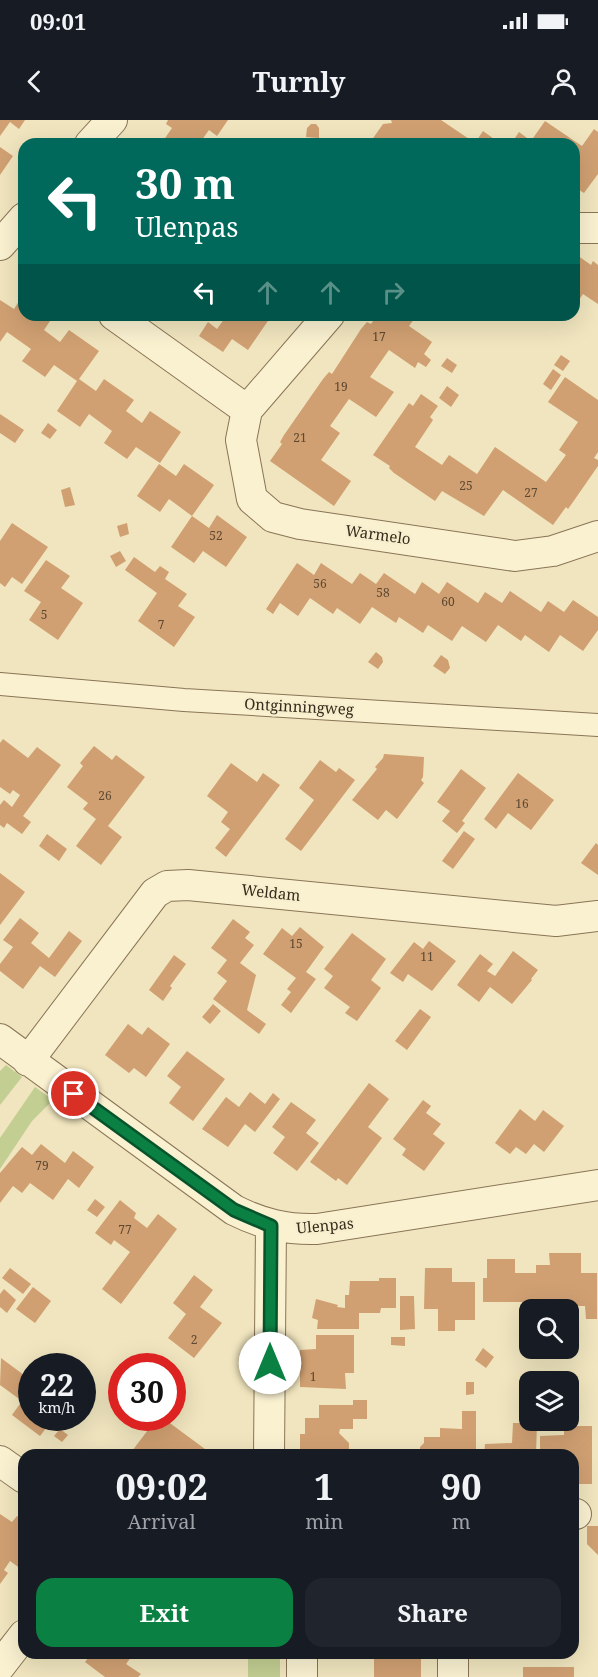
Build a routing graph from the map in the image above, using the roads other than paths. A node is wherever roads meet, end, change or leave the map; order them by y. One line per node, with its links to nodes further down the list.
1 (112, 120): 2 (street)
2 (96, 138)
3 (580, 228): 4 (street)
4 (598, 228)
5 (122, 321): 7 (street)
6 (324, 321): 7 (street, Warmelo)
7 (247, 410): 8 (street, Warmelo)
8 (598, 536)
9 (0, 684): 10 (street, Ontginningweg)
10 (598, 725)
11 (598, 916): 13 (street, Weldam)
12 (0, 1039): 13 (street, Ulenpas)
13 (28, 1060): 15 (street, Ulenpas)
14 (598, 1185): 15 (street, Ulenpas)
15 (271, 1226): 16 (street)
16 (269, 1449)
17 (0, 1461): 18 (street)
18 (18, 1474)
19 (18, 1643): 22 (street)
20 (302, 1659): 23 (street)
21 (453, 1659): 24 (street)
22 (0, 1666)
23 (302, 1677)
24 (453, 1677)

